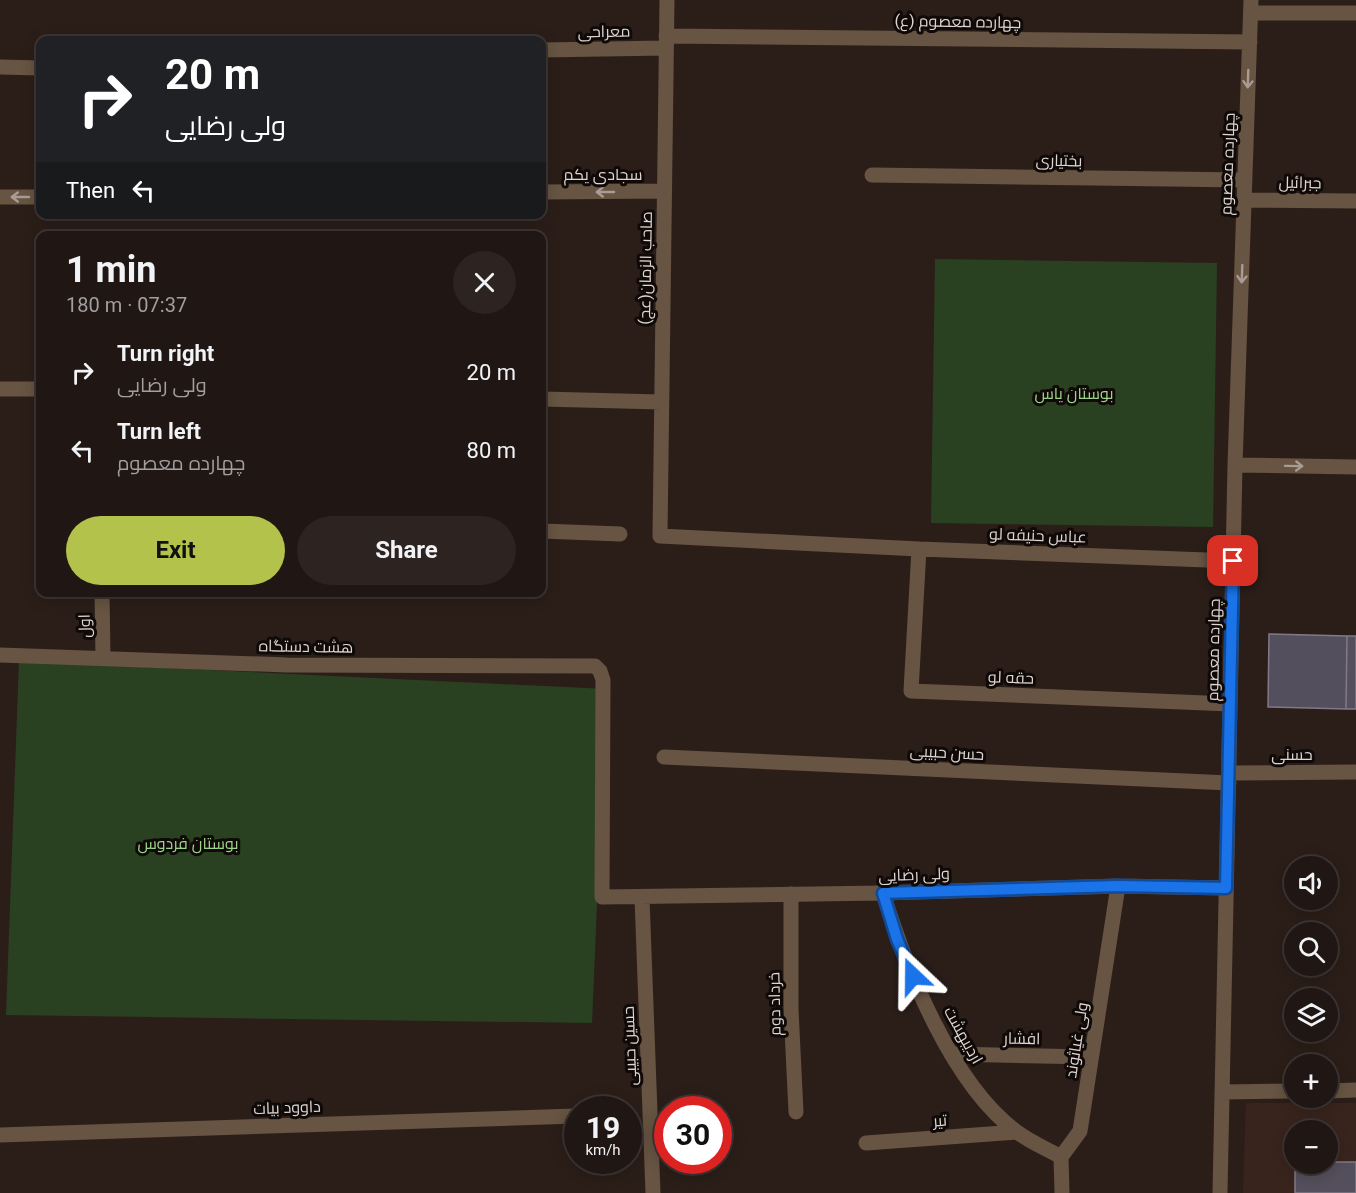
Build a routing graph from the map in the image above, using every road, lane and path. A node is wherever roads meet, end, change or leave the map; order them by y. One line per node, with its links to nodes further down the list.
1 (667, 0): 4 (street, صاحب الزمان(عج))
2 (1251, 6): 3 (street); 5 (street, چهارده معصوم)
3 (1356, 13)
4 (666, 42): 5 (street, چهارده معصوم (ع)); 6 (street, معراحی); 11 (street, صاحب الزمان(عج))
5 (1250, 42): 10 (street, چهارده معصوم, one-way to 10)
6 (546, 50)
7 (0, 67): 8 (street)
8 (36, 68)
9 (872, 175): 10 (street, بختیاری)
10 (1245, 180): 15 (street, چهارده معصوم)
11 (664, 191): 12 (street, سجادی یکم, one-way to 12); 20 (street, صاحب الزمان(عج))
12 (546, 192)
13 (0, 197): 14 (street, one-way to 13)
14 (36, 197)
15 (1244, 200): 16 (street, جبرائیل); 21 (street, چهارده معصوم, one-way to 21)
16 (1356, 201)
17 (0, 389): 18 (street)
18 (36, 389)
19 (546, 399): 20 (street)
20 (661, 402): 25 (street, صاحب الزمان(عج))
21 (1235, 465): 22 (street, one-way to 22); 27 (street, چهارده معصوم)
22 (1356, 466)
23 (546, 531): 24 (street)
24 (620, 534)
25 (660, 536): 26 (street, عباس حنیفه لو)
26 (919, 549): 27 (street, عباس حنیفه لو); 31 (street, حقه لو)
27 (1233, 561): 31 (street, چهارده معصوم)
28 (102, 597): 30 (street, اول)
29 (0, 655): 30 (street, هشت دستگاه)
30 (103, 658): 39 (street, هشت دستگاه)
31 (1230, 704): 34 (street, چهارده معصوم)
32 (664, 757): 34 (street, حسن حبیبی)
33 (1356, 772): 34 (street, حسنی)
34 (1228, 778): 36 (street, چهارده معصوم)
35 (1118, 886): 36 (street, ولی رضایی); 37 (street, ولی رضایی); 42 (street, ولی غیاثوند)
36 (1226, 888): 46 (street, چهارده معصوم)
37 (883, 893): 38 (street, ولی رضایی); 41 (street, اردیبهشت)
38 (791, 894): 40 (street, ولی رضایی); 47 (street, خرداد دوم)
39 (602, 897): 40 (street, ولی رضایی)
40 (642, 898): 53 (street, حسین حبیبی)
41 (951, 1054): 42 (street, افشار); 49 (street, اردیبهشت)
42 (1091, 1057): 52 (street, ولی غیاثوند)
43 (1356, 1090): 45 (street)
44 (1284, 1091): 46 (street)
45 (1338, 1091)
46 (1222, 1092): 55 (street, چهارده معصوم)
47 (796, 1112)
48 (564, 1116): 50 (street, داوود بیات)
49 (1017, 1132): 51 (street, تیر); 52 (street, اردیبهشت)
50 (0, 1135)
51 (866, 1143)
52 (1061, 1157): 54 (street)
53 (653, 1193)
54 (1062, 1193)
55 (1220, 1193)

